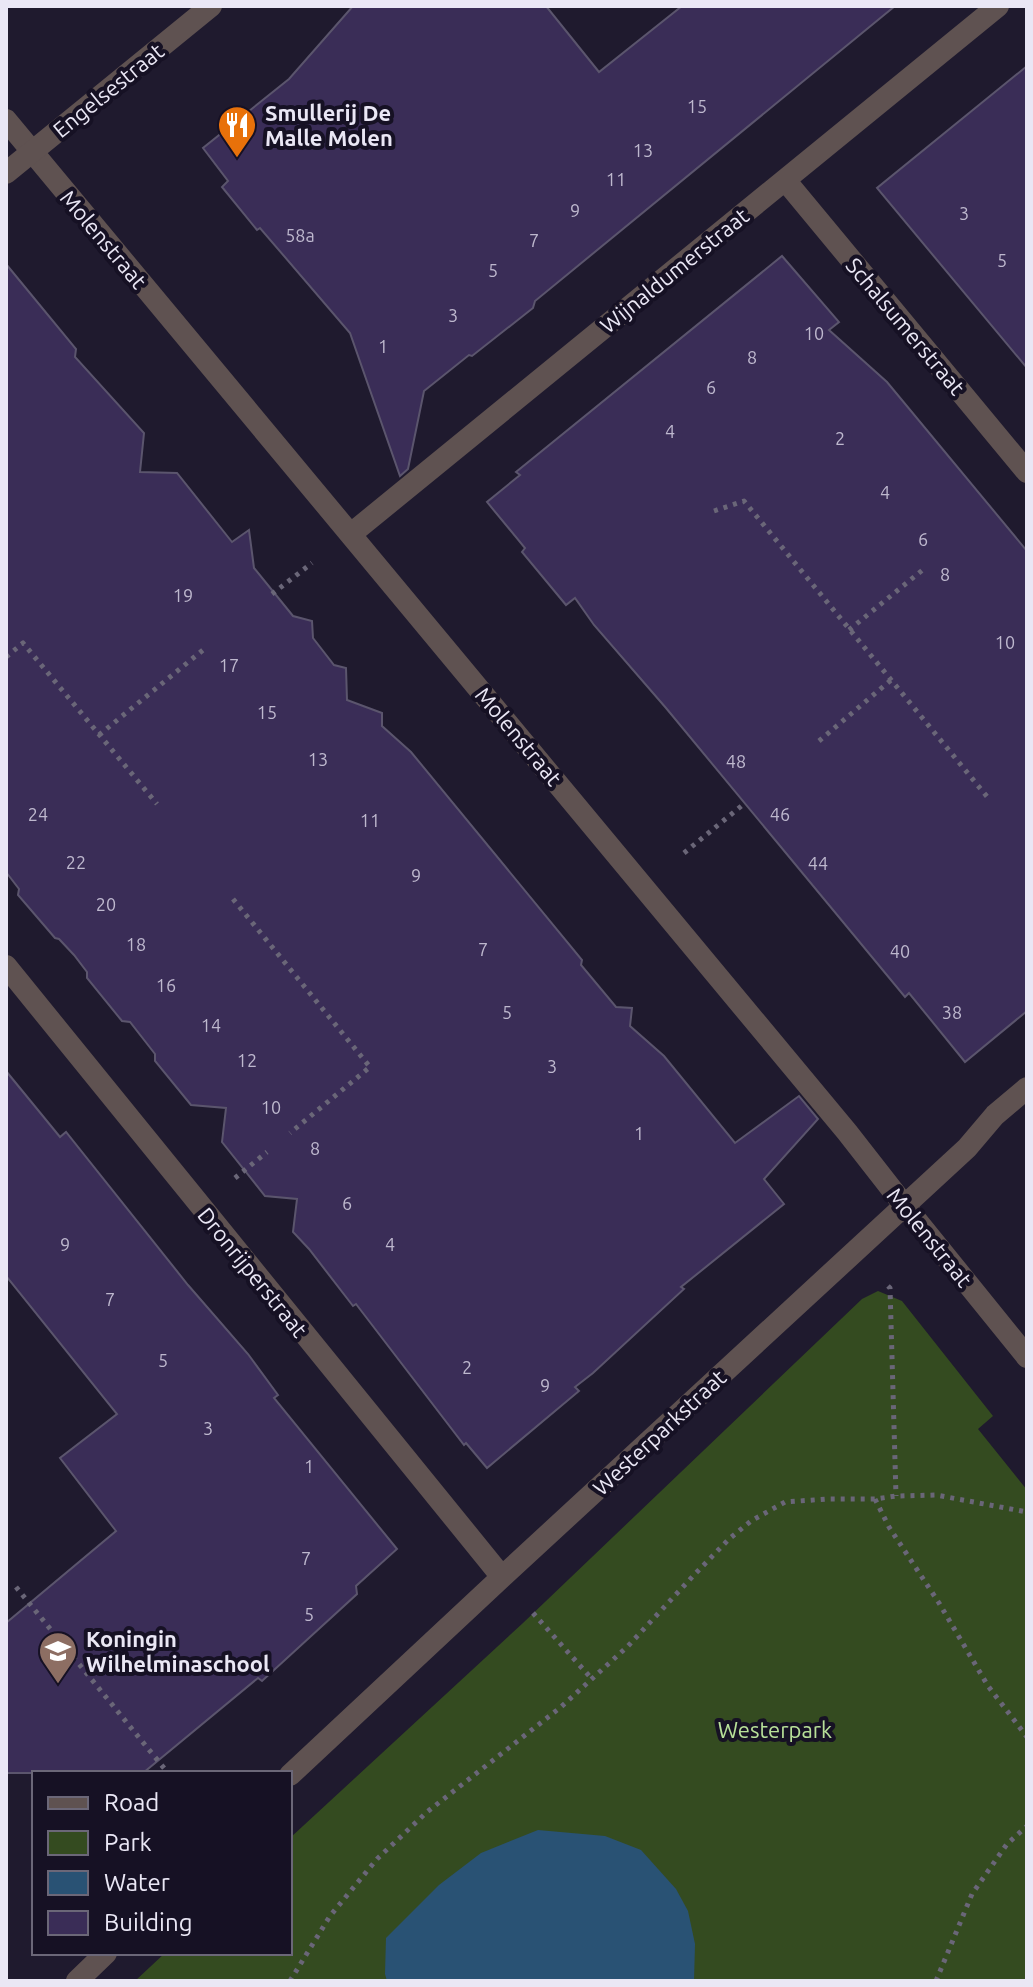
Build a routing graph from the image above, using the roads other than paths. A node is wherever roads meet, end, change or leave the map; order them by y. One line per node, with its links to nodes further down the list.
1 (211, 6): 4 (street, Engelsestraat)
2 (998, 6): 6 (street, Wijnaldumerstraat)
3 (6, 120): 4 (street, Molenstraat)
4 (32, 152): 5 (street, Engelsestraat); 8 (street, Molenstraat)
5 (6, 173)
6 (785, 180): 7 (street, Schalsumerstraat); 8 (street, Wijnaldumerstraat)
7 (1027, 472)
8 (351, 534): 11 (street, Molenstraat)
9 (6, 966): 13 (street, Dronrijperstraat)
10 (1027, 1088): 11 (street, Westerparkstraat)
11 (904, 1205): 12 (street, Molenstraat); 13 (street, Westerparkstraat)
12 (1027, 1357)
13 (502, 1577): 14 (street, Westerparkstraat)
14 (292, 1773)
15 (104, 1955): 16 (street)
16 (77, 1981)

